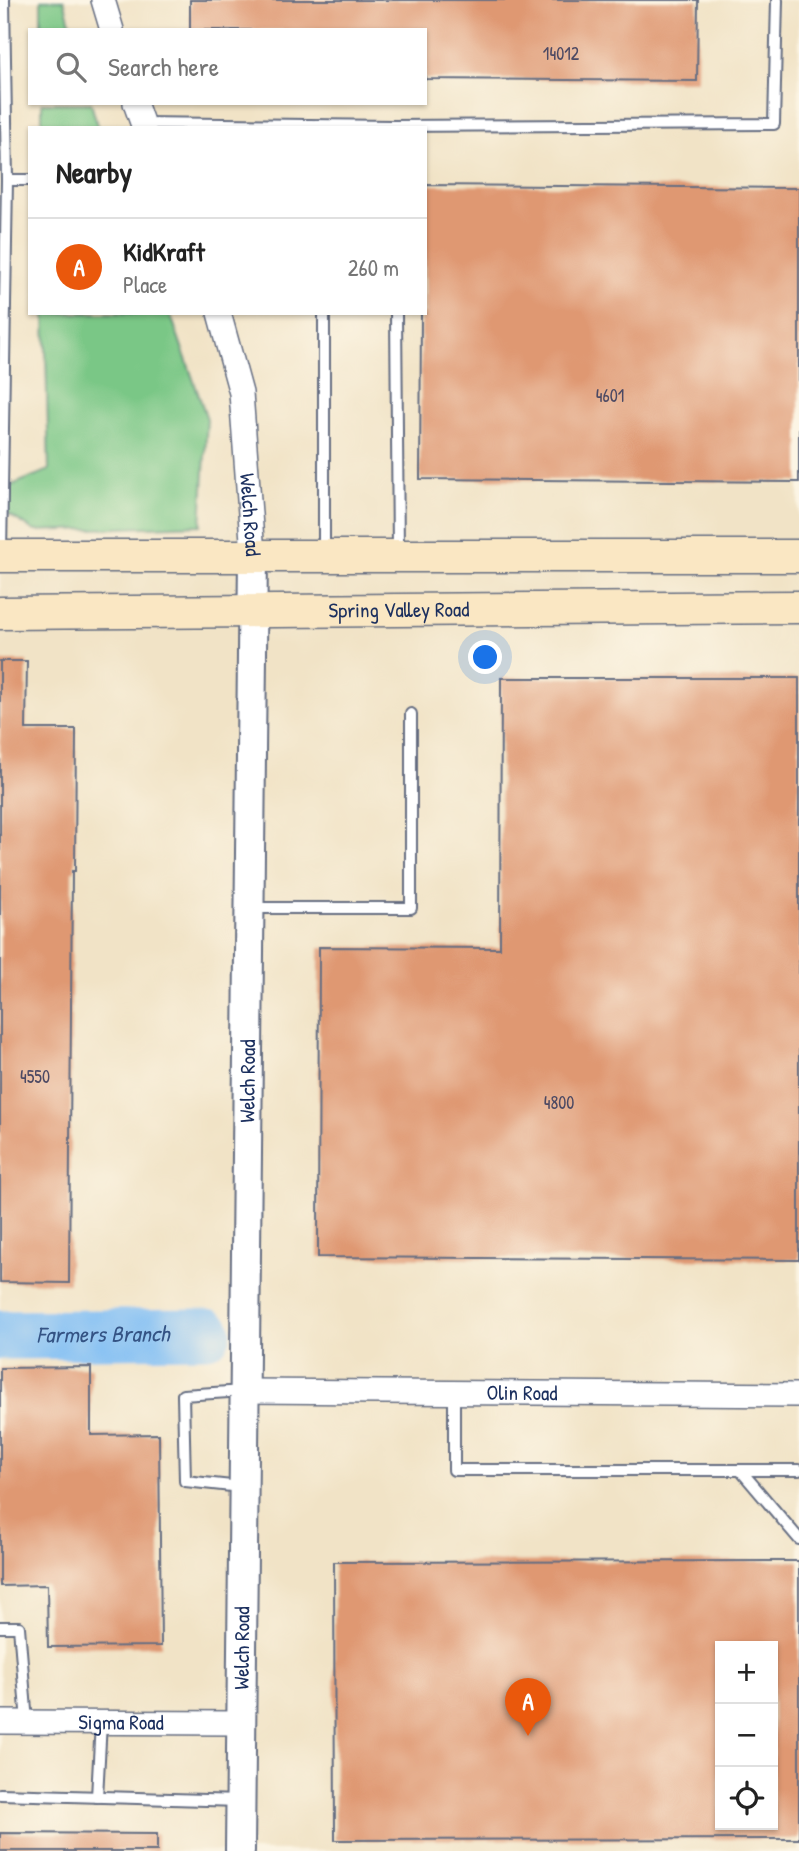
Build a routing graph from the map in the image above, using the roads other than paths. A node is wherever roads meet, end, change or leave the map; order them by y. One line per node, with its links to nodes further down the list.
1 (4, 0): 6 (lane)
2 (103, 0): 4 (street)
3 (777, 0): 5 (lane)
4 (111, 28)
5 (140, 118)
6 (7, 180): 7 (lane); 11 (lane)
7 (28, 180)
8 (220, 315): 12 (street, Welch Road)
9 (324, 315): 13 (lane)
10 (396, 315): 14 (lane)
11 (1, 465): 15 (lane)
12 (253, 554): 13 (main road); 15 (main road); 18 (street, Welch Road)
13 (324, 554): 14 (main road)
14 (398, 554): 16 (main road)
15 (0, 556)
16 (799, 556)
17 (799, 607): 18 (main road, Spring Valley Road)
18 (253, 612): 19 (main road, Spring Valley Road); 21 (street, Welch Road)
19 (0, 613)
20 (411, 714): 21 (lane)
21 (250, 908): 22 (street, Welch Road)
22 (244, 1391): 23 (street, Olin Road); 27 (street, Welch Road); 27 (lane)
23 (454, 1395): 24 (street, Olin Road); 26 (lane)
24 (799, 1395)
25 (799, 1471): 26 (lane)
26 (741, 1472): 28 (lane)
27 (243, 1488): 33 (street, Welch Road)
28 (799, 1539)
29 (0, 1627): 31 (lane)
30 (0, 1721): 31 (street, Sigma Road)
31 (27, 1722): 32 (street, Sigma Road)
32 (101, 1722): 33 (street, Sigma Road); 35 (lane)
33 (240, 1723): 36 (street, Welch Road)
34 (0, 1794): 35 (lane)
35 (97, 1797): 36 (lane)
36 (240, 1801): 37 (street, Welch Road)
37 (240, 1851)

